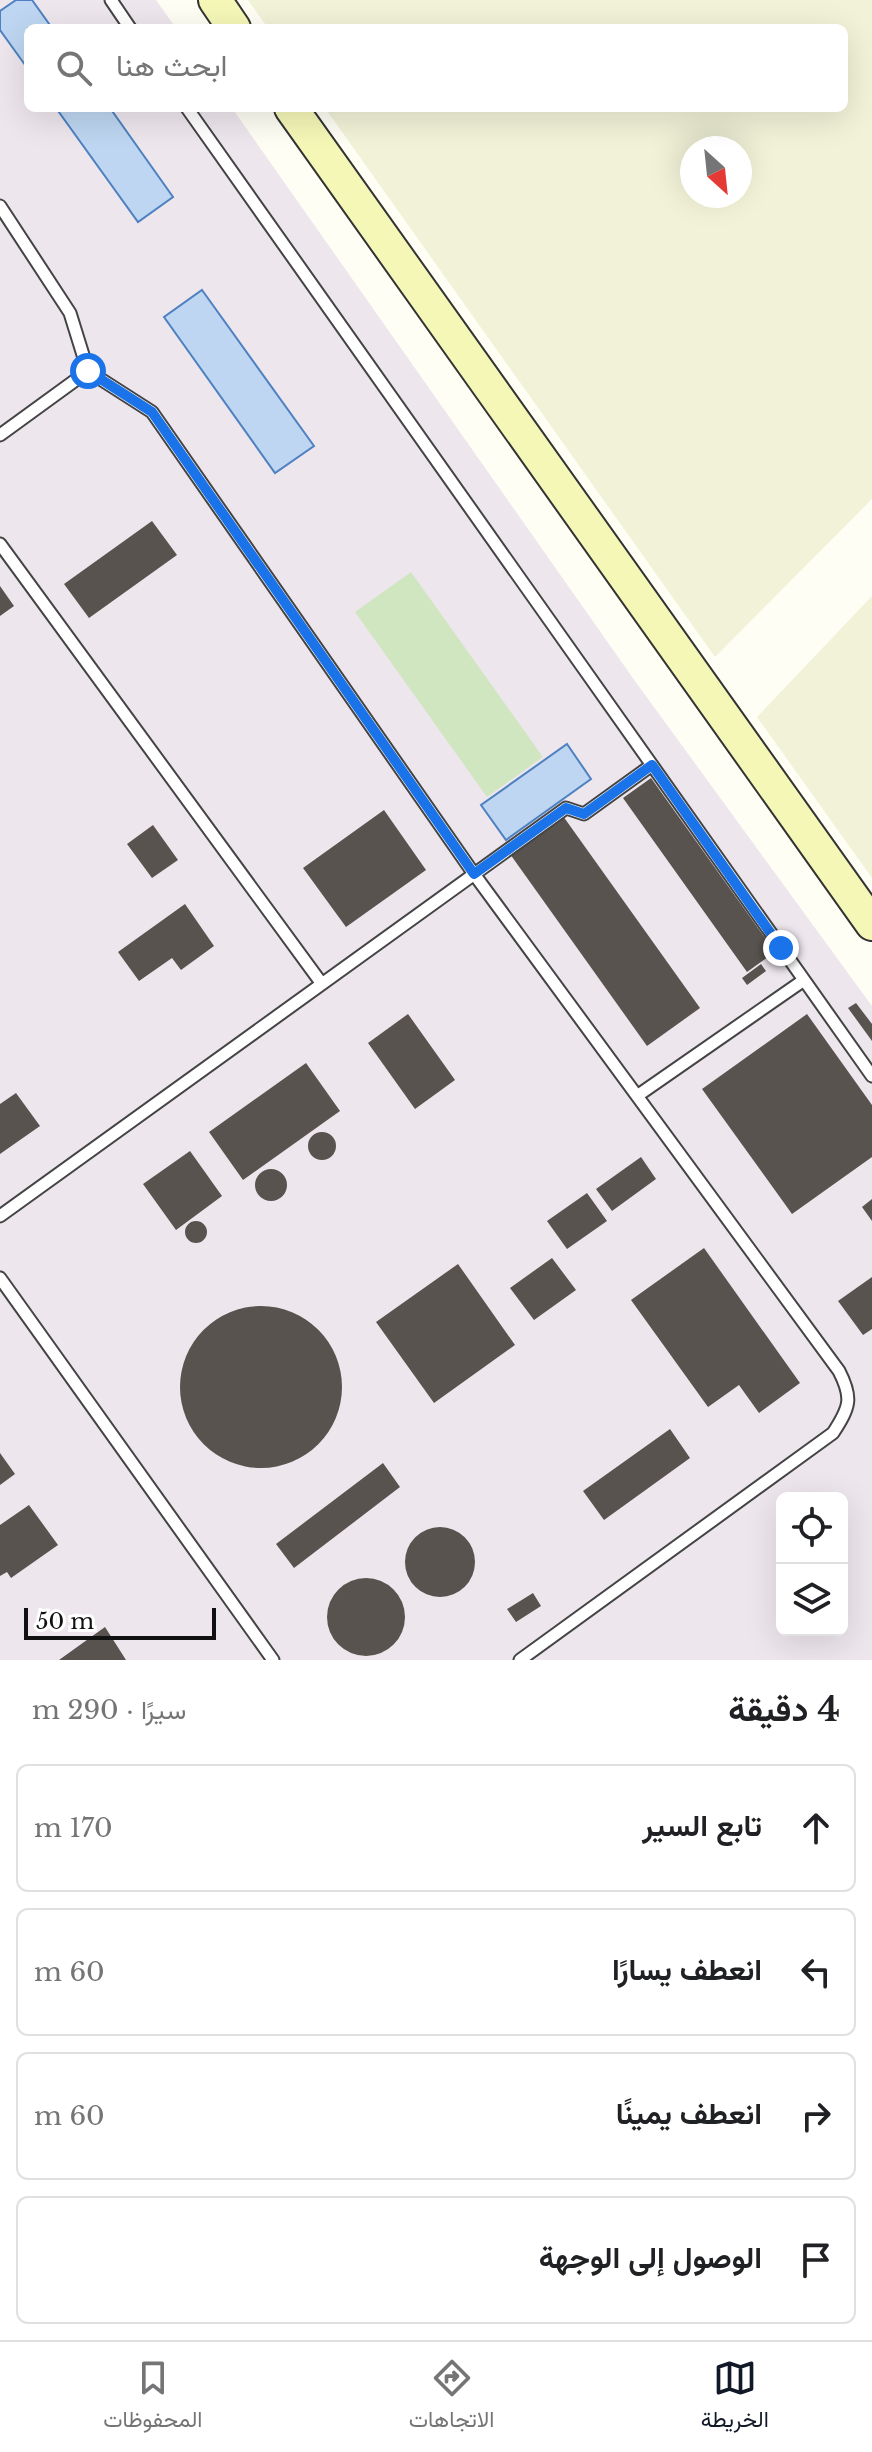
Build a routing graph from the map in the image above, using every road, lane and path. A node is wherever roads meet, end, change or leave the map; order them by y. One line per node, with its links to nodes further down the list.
1 (111, 0): 3 (lane)
2 (215, 0): 4 (street)
3 (127, 24)
4 (231, 24)
5 (190, 112): 11 (lane)
6 (294, 112): 13 (street)
7 (0, 206): 8 (lane)
8 (88, 371): 9 (lane); 12 (lane)
9 (0, 435)
10 (0, 544): 15 (lane)
11 (652, 765): 12 (lane); 14 (lane)
12 (474, 874): 15 (lane); 17 (lane)
13 (872, 924)
14 (804, 980): 16 (lane); 17 (lane)
15 (322, 984): 18 (lane)
16 (872, 1076)
17 (637, 1096): 21 (lane)
18 (0, 1216)
19 (0, 1278): 20 (lane)
20 (273, 1660)
21 (520, 1660)

